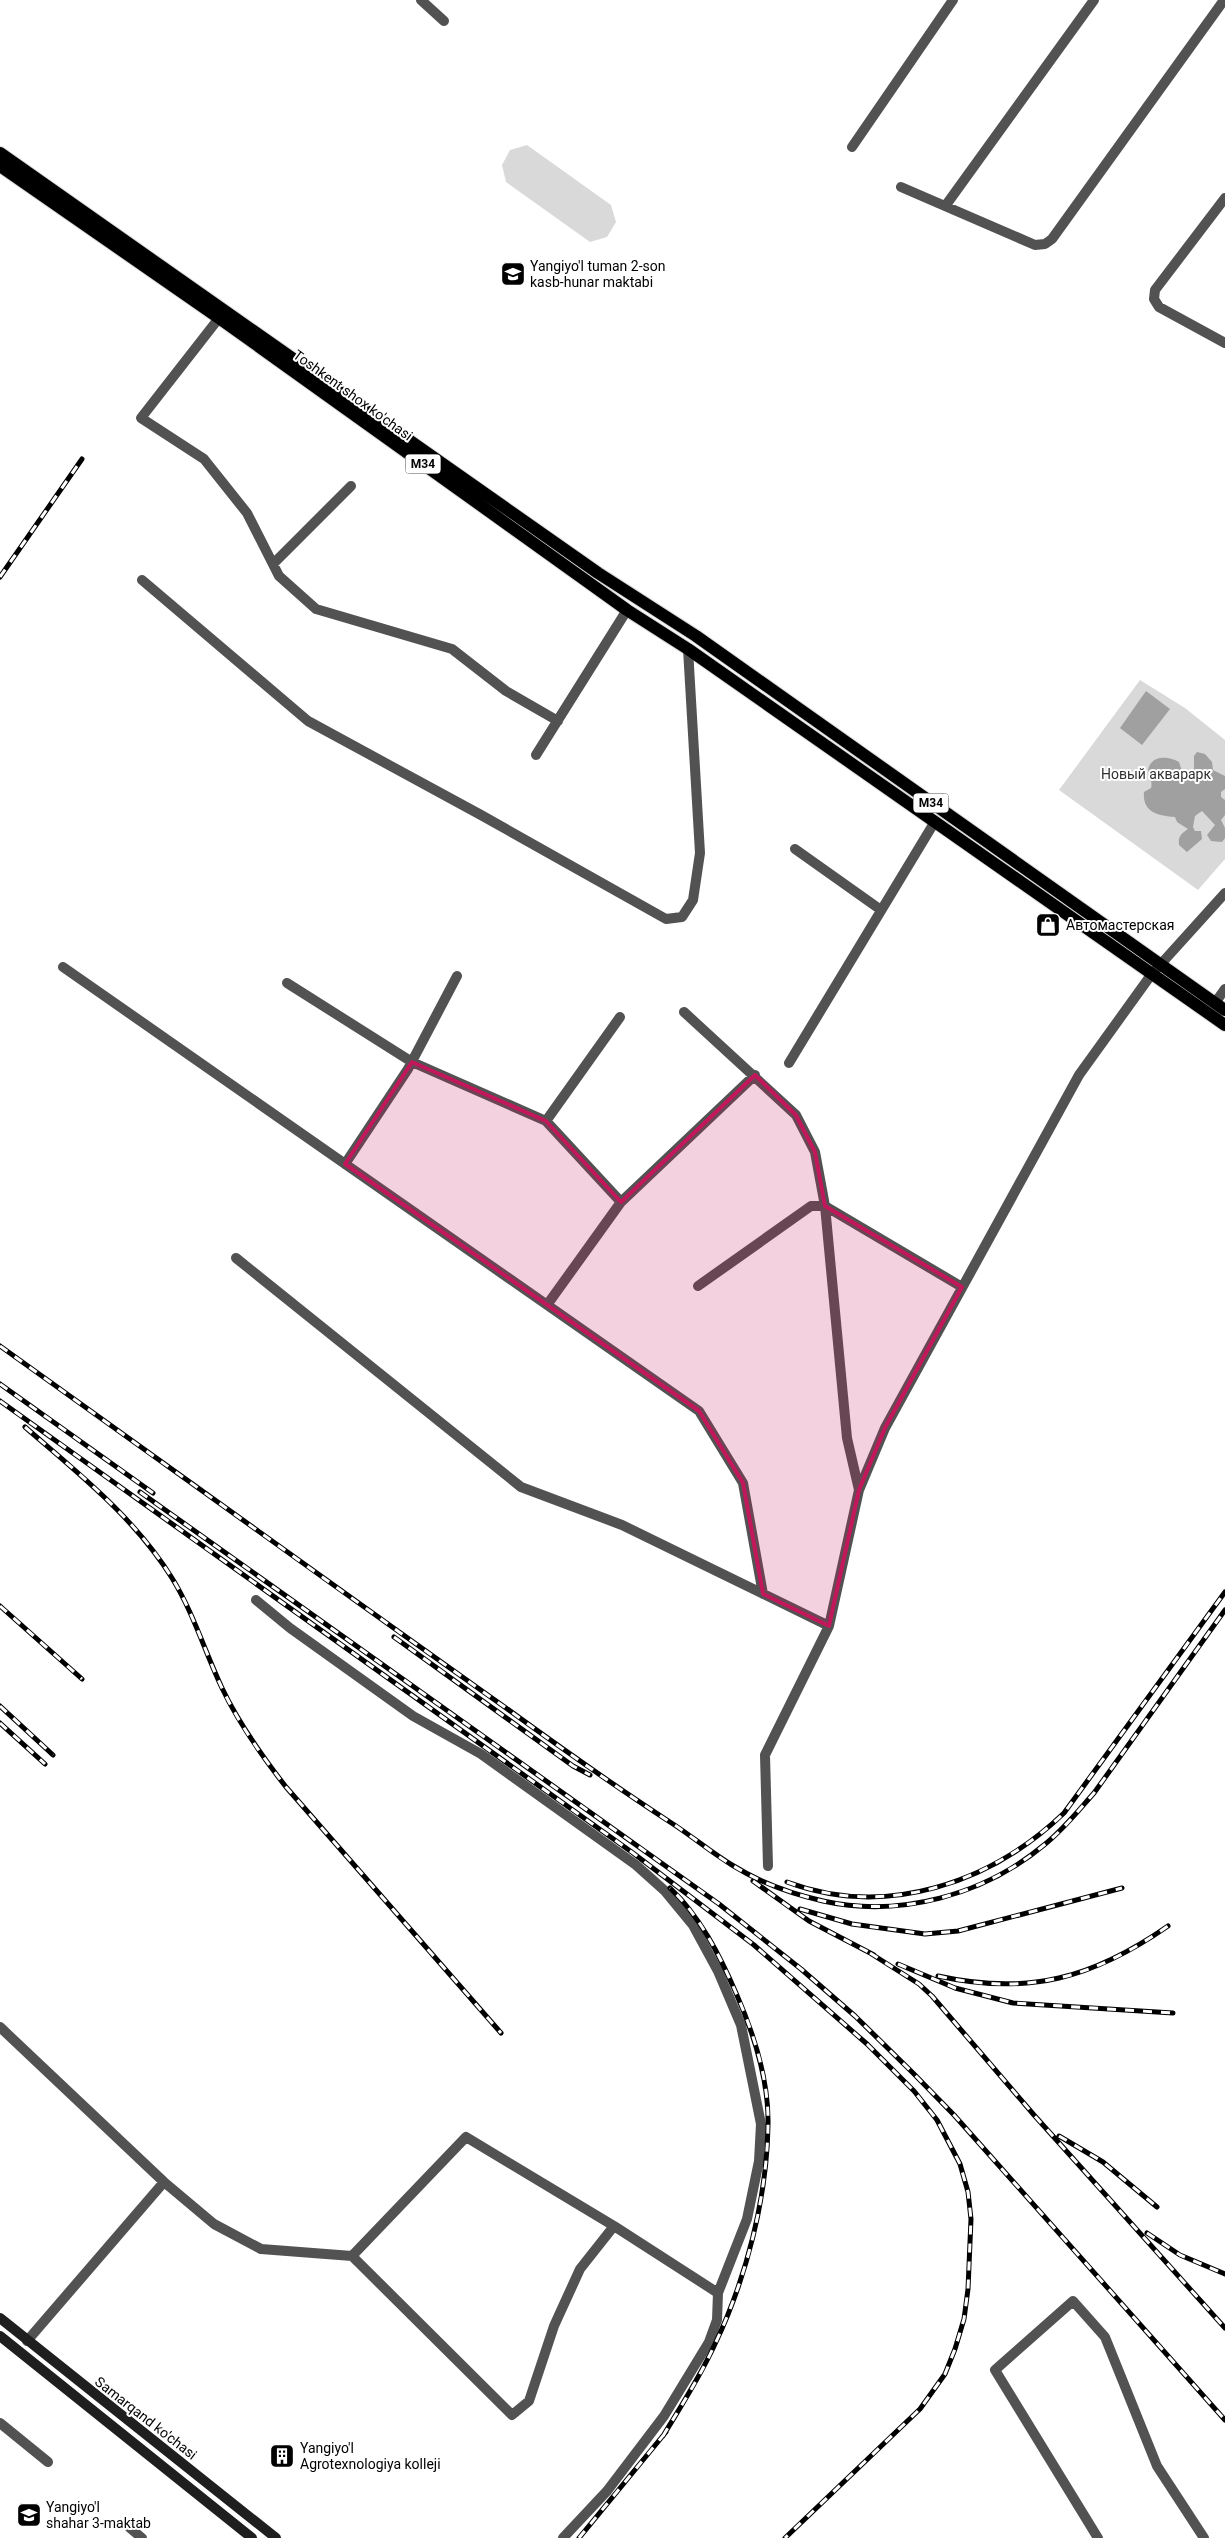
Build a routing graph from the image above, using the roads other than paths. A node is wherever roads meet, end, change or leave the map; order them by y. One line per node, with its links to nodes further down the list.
1 (421, 0): 5 (street)
2 (952, 0): 6 (street)
3 (1094, 0): 11 (street)
4 (1224, 0): 11 (street)
5 (444, 21)
6 (852, 147)
7 (0, 153): 25 (main road, Toshkent shox ko'chasi / M34)
8 (0, 166): 12 (main road, Toshkent shox ko'chasi / M34)
9 (901, 187): 11 (street)
10 (1225, 198): 13 (street)
11 (946, 205)
12 (220, 318): 15 (street); 17 (main road, Toshkent shox ko'chasi / M34)
13 (1225, 343)
14 (351, 486): 15 (street)
15 (273, 564): 19 (street)
16 (142, 580): 18 (street)
17 (627, 610): 18 (main road, Toshkent shox ko'chasi / M34); 19 (street)
18 (688, 649): 21 (main road, M34)
19 (558, 721): 20 (street)
20 (536, 755)
21 (934, 823): 24 (street); 27 (main road, M34)
22 (795, 849): 24 (street)
23 (1225, 893): 25 (street)
24 (881, 910): 36 (street)
25 (1160, 964): 27 (street); 31 (main road, M34)
26 (64, 967): 39 (street)
27 (1151, 975): 34 (main road, M34); 44 (street)
28 (458, 976): 35 (street)
29 (287, 983): 35 (street)
30 (1225, 989): 31 (street)
31 (1220, 1006)
32 (684, 1012): 37 (street)
33 (620, 1017): 38 (street)
34 (1225, 1025)
35 (412, 1062): 38 (street); 39 (street)
36 (789, 1063)
37 (755, 1075): 40 (street); 41 (street)
38 (546, 1121): 40 (street)
39 (345, 1164): 45 (street)
40 (621, 1202): 45 (street)
41 (825, 1206): 43 (street); 44 (street); 46 (street)
42 (236, 1258): 47 (street)
43 (698, 1286)
44 (962, 1287): 46 (street)
45 (547, 1305): 47 (street)
46 (859, 1490): 49 (street)
47 (763, 1594): 49 (street)
48 (256, 1600): 55 (street)
49 (829, 1626): 50 (street)
50 (768, 1866)
51 (0, 2027): 52 (street)
52 (164, 2182): 54 (street); 58 (street)
53 (614, 2226): 54 (street); 54 (street); 55 (street)
54 (352, 2256)
55 (718, 2293): 66 (street)
56 (0, 2318): 58 (main road, Samarqand ko'chasi)
57 (0, 2336): 59 (main road, Samarqand ko'chasi)
58 (27, 2341): 59 (main road); 65 (main road, Samarqand ko'chasi)
59 (18, 2351): 64 (main road, Samarqand ko'chasi)
60 (0, 2423): 61 (street)
61 (48, 2462)
62 (130, 2528): 63 (street)
63 (142, 2538)
64 (252, 2538)
65 (276, 2538)
66 (563, 2538)
67 (1098, 2538): 68 (street)
68 (1204, 2538)

